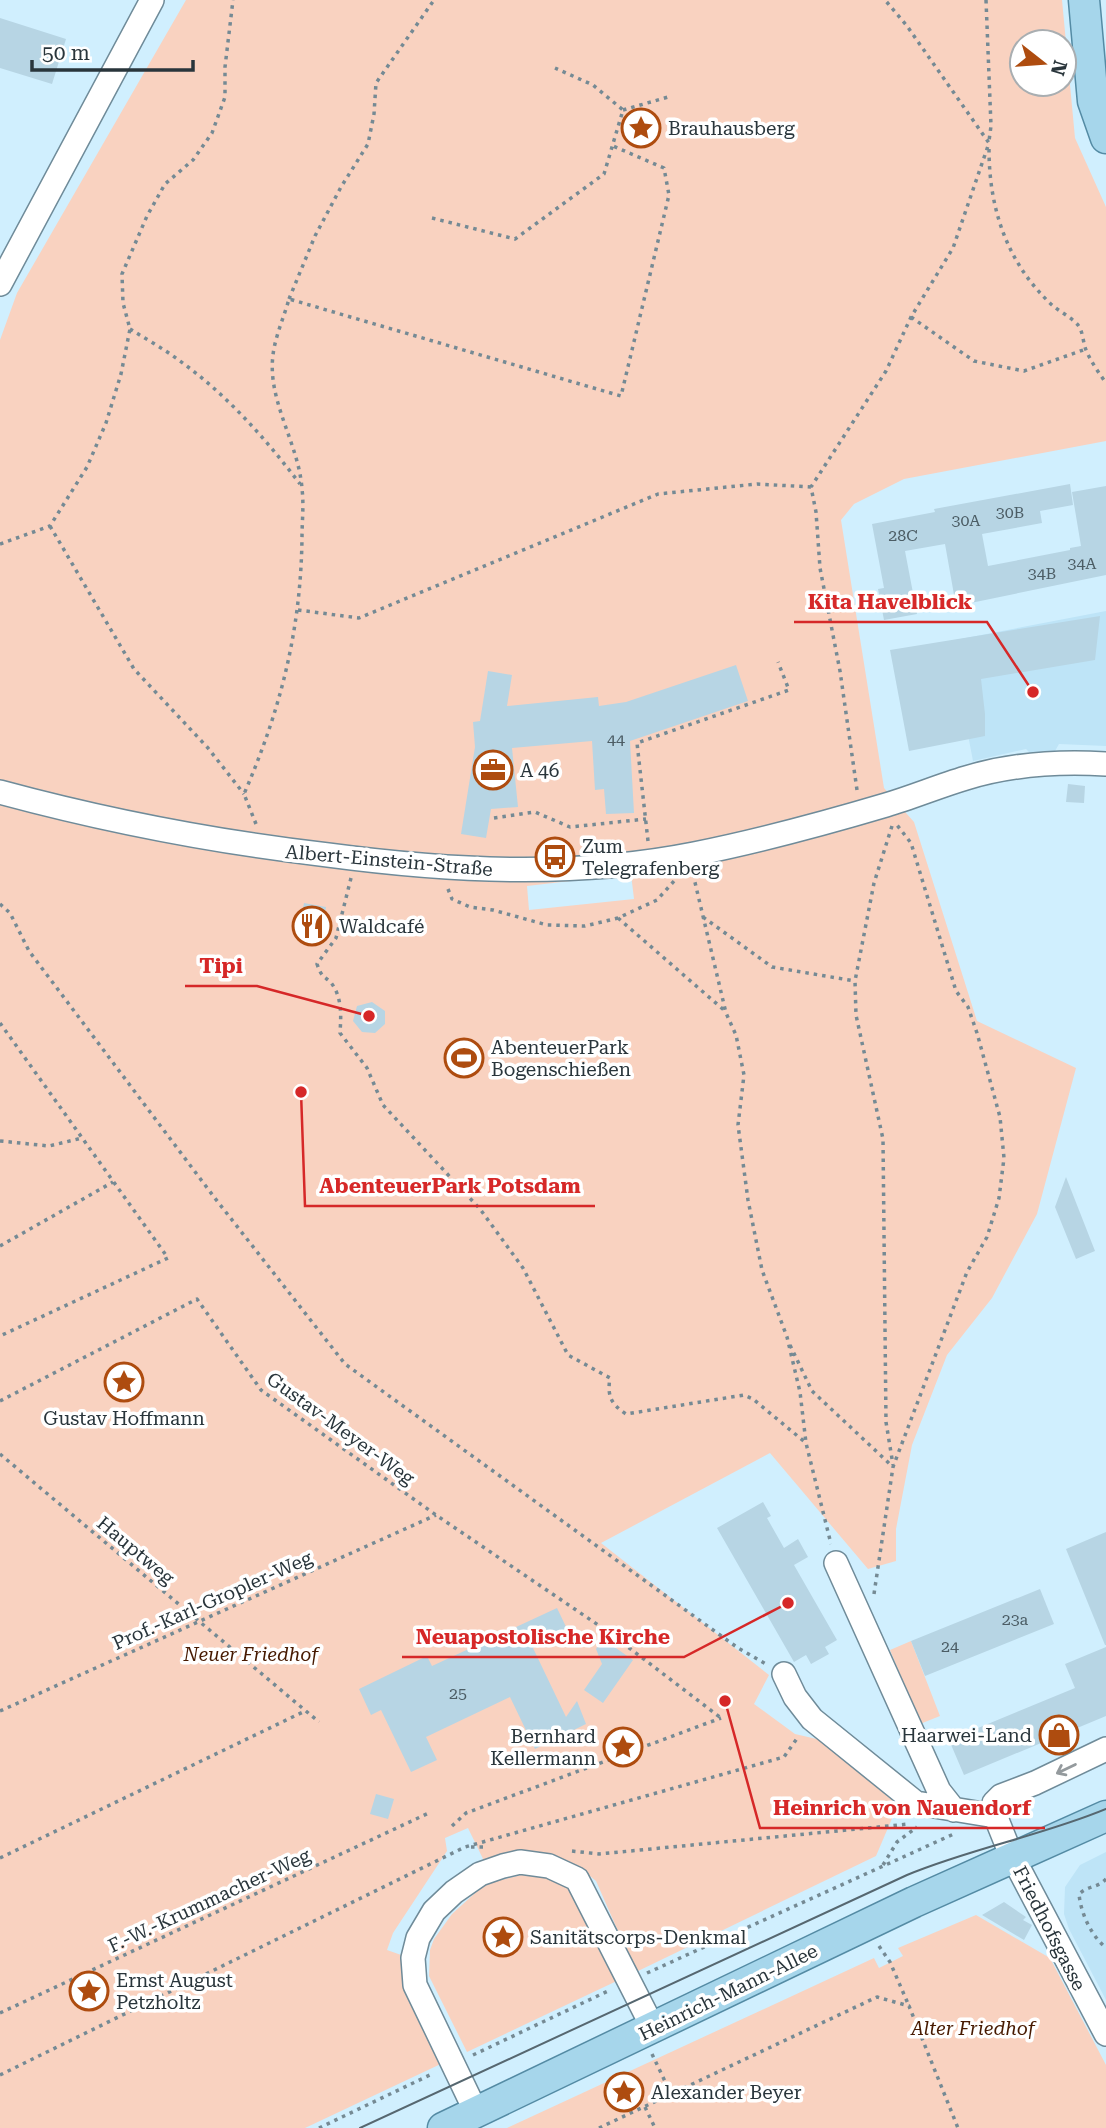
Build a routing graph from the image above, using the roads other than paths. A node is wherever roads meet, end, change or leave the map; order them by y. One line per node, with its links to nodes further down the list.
1 (152, 0): 4 (street)
2 (1084, 0): 3 (main road)
3 (1106, 138)
4 (0, 284)
5 (1106, 764): 6 (street, Albert-Einstein-Straße)
6 (0, 792)
7 (836, 1563): 12 (street)
8 (784, 1674): 12 (street)
9 (1106, 1749): 10 (street, one-way to 10)
10 (995, 1816): 12 (street); 13 (street)
11 (1106, 1816): 13 (main road, Heinrich-Mann-Allee)
12 (958, 1821)
13 (1013, 1858): 14 (main road, Heinrich-Mann-Allee); 15 (street, Friedhofsgasse)
14 (653, 2028): 16 (main road, Heinrich-Mann-Allee); 16 (street)
15 (1106, 2035)
16 (477, 2112): 17 (main road, Heinrich-Mann-Allee)
17 (443, 2128)

